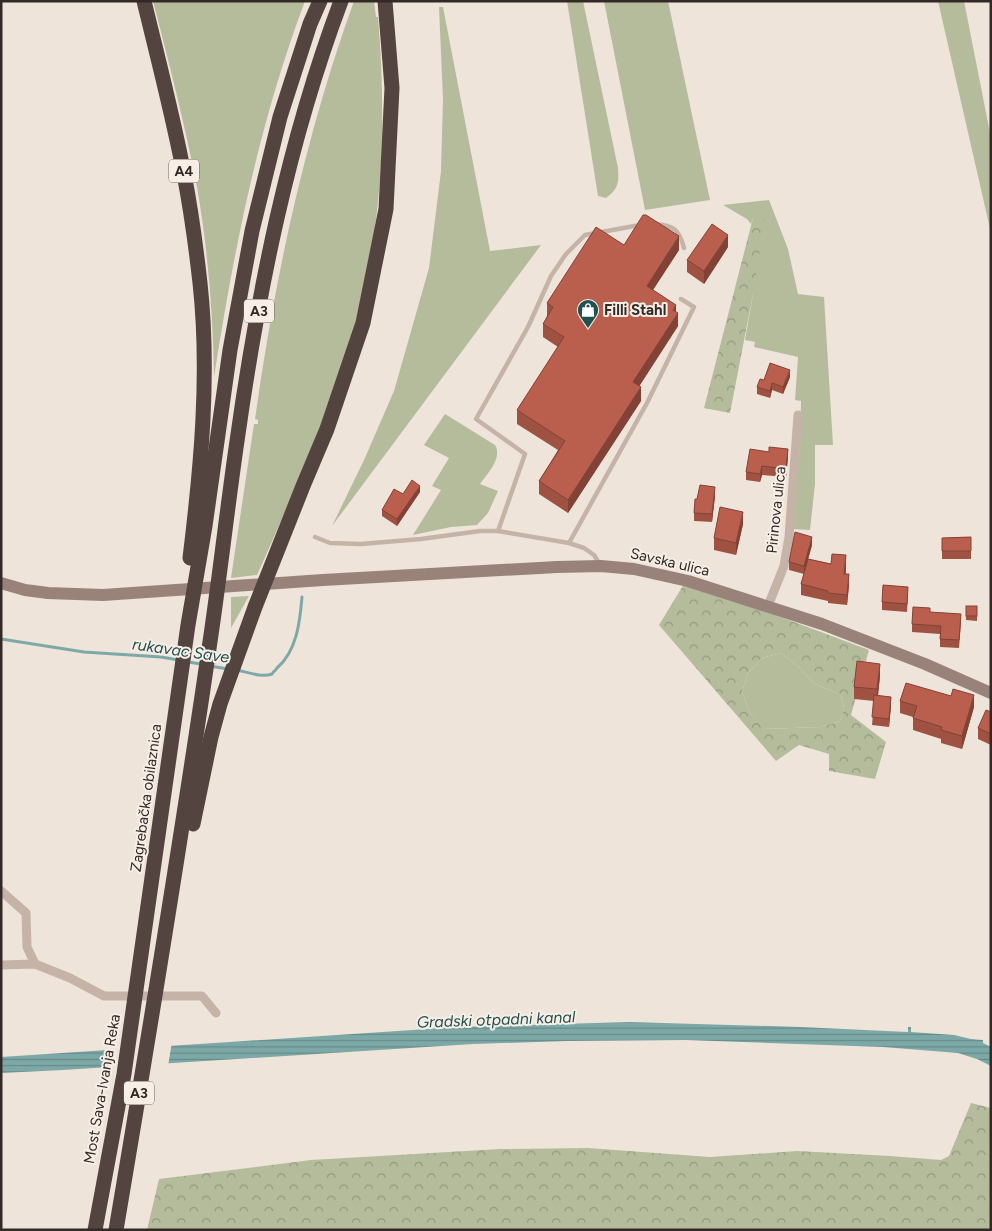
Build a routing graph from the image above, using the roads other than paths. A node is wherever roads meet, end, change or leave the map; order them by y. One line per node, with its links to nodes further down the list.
1 (134, 1): 6 (highway)
2 (144, 1): 6 (highway)
3 (320, 1): 18 (highway, A3)
4 (341, 1): 21 (highway, A3)
5 (385, 4): 21 (highway)
6 (158, 60): 18 (highway, A4)
7 (653, 223): 9 (lane)
8 (643, 225): 12 (lane)
9 (684, 248)
10 (681, 299): 14 (lane)
11 (798, 415): 17 (street, Pirinova ulica)
12 (498, 531): 13 (lane); 14 (lane)
13 (315, 537)
14 (569, 543): 15 (lane)
15 (601, 566): 16 (main road, Savska ulica); 17 (main road, Savska ulica)
16 (1, 583)
17 (768, 606): 19 (main road, Savska ulica)
18 (185, 625): 22 (highway, Zagrebačka obilaznica / A3)
19 (991, 693)
20 (1, 891): 23 (street)
21 (173, 894): 27 (highway, A3)
22 (142, 954): 26 (highway, Most Sava-Ivanja Reka / A3)
23 (35, 964): 24 (street); 25 (street)
24 (1, 965)
25 (216, 1013)
26 (95, 1230)
27 (116, 1230)

